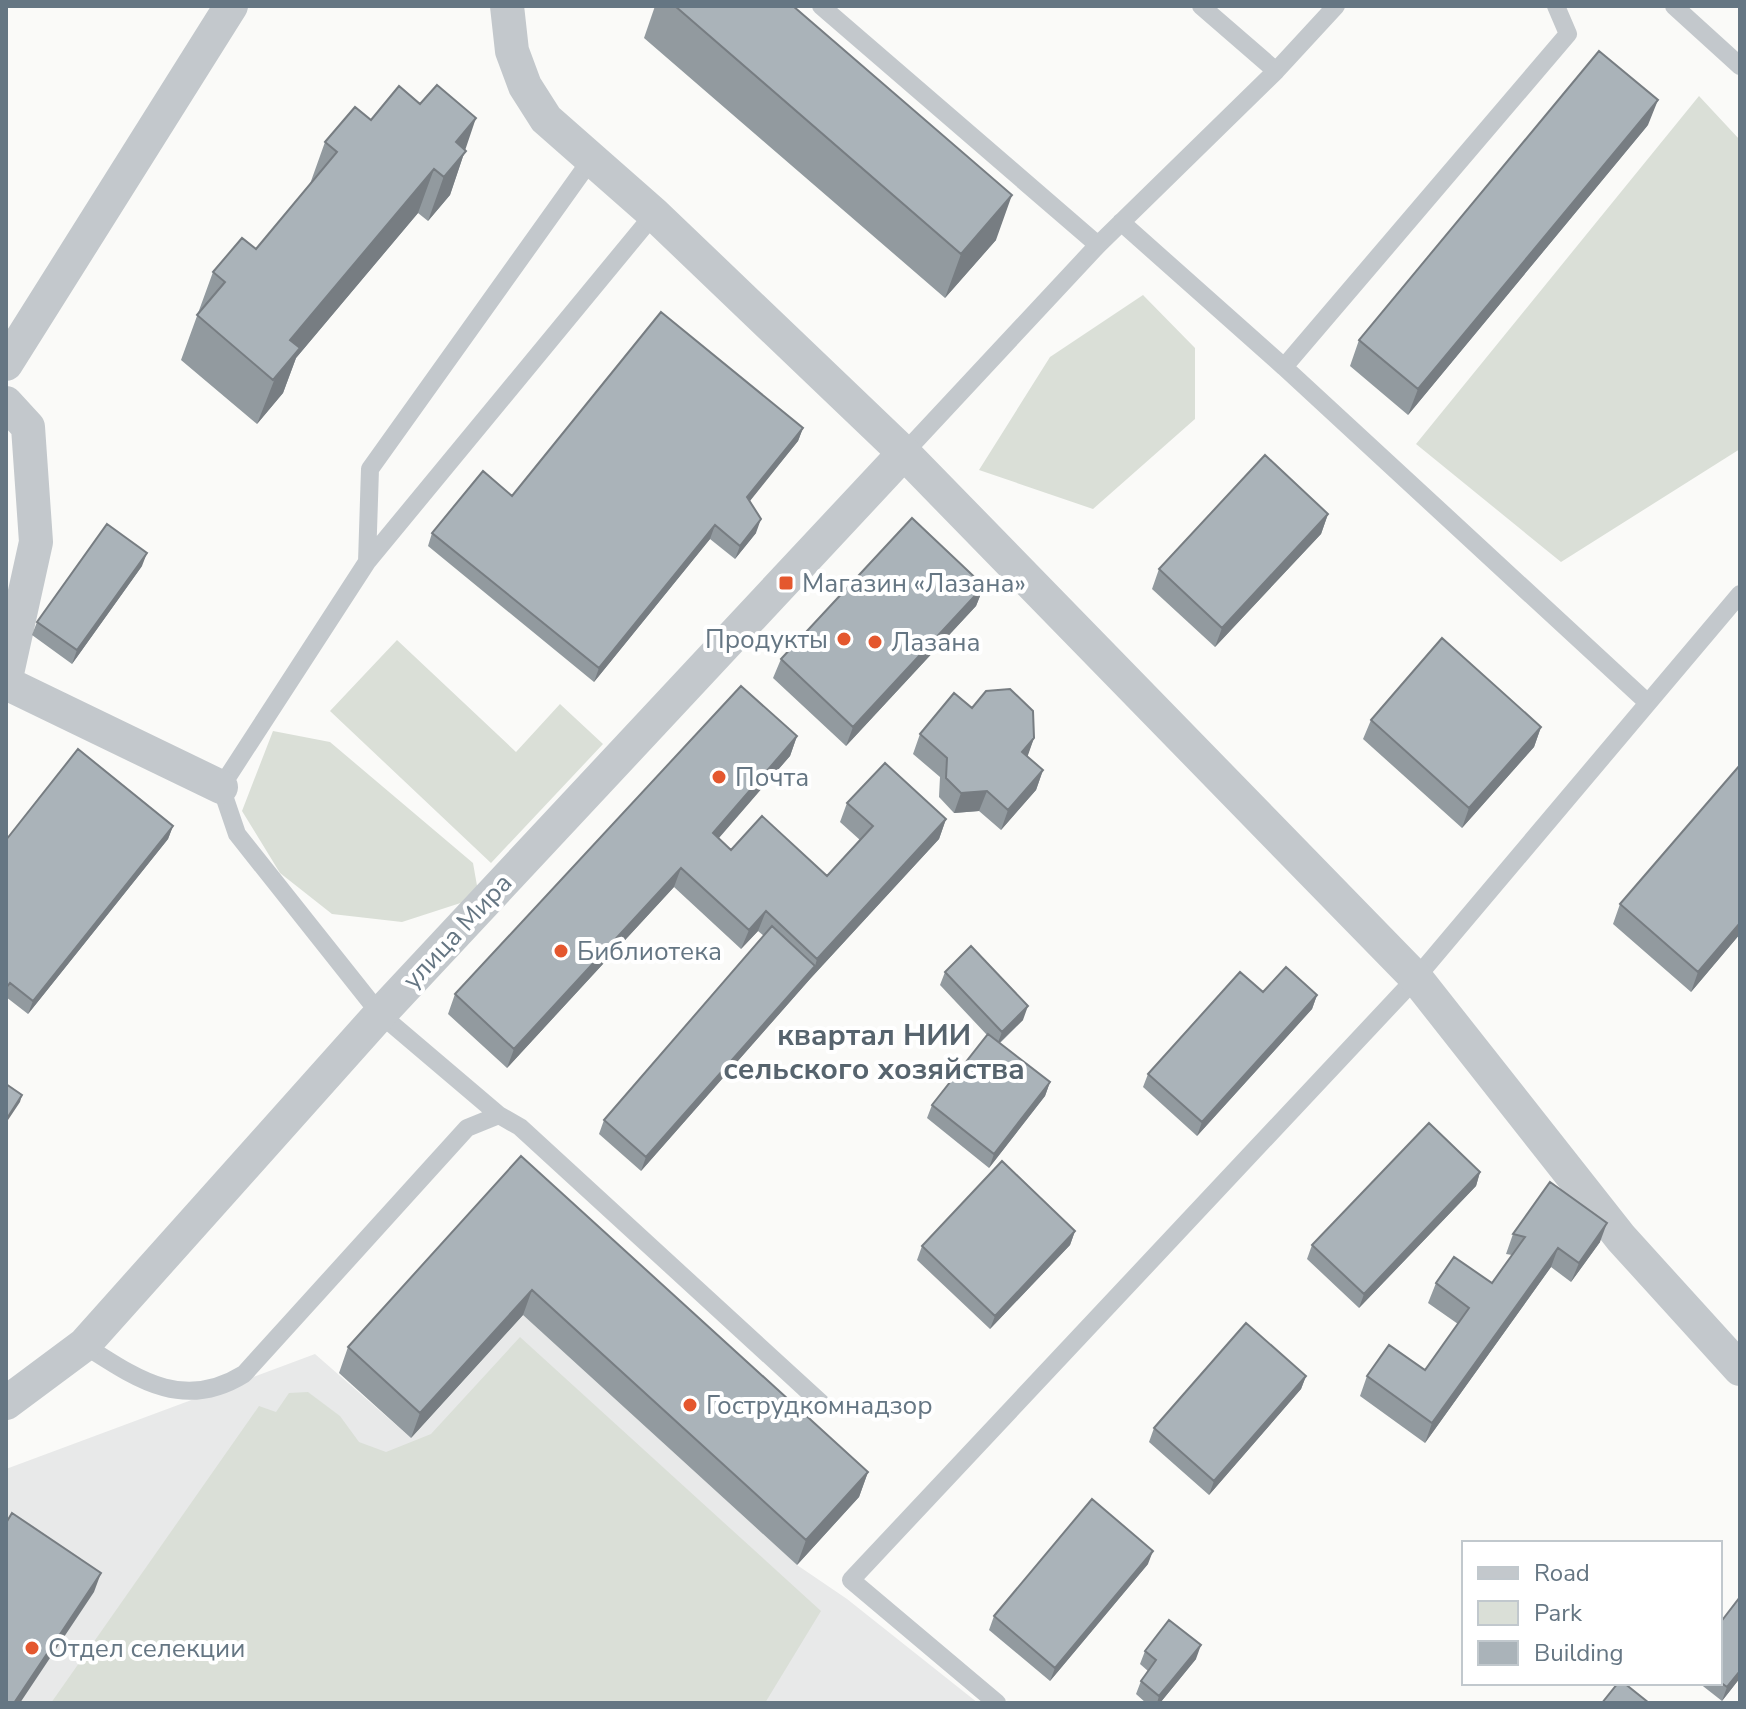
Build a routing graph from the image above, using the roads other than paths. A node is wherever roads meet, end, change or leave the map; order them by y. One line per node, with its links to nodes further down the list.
1 (231, 6): 14 (street)
2 (507, 6): 10 (street)
3 (821, 6): 13 (lane)
4 (1201, 6): 9 (lane)
5 (1336, 6): 9 (lane)
6 (1556, 6): 15 (lane)
7 (1674, 6): 8 (lane)
8 (1740, 66)
9 (1276, 71): 12 (lane)
10 (590, 161): 11 (street); 18 (lane)
11 (654, 214): 17 (street); 18 (lane)
12 (1121, 222): 13 (lane); 15 (lane)
13 (1098, 245): 17 (lane)
14 (6, 364)
15 (1284, 367): 21 (lane)
16 (6, 403): 20 (street)
17 (904, 453): 23 (street); 24 (street, улица Мира)
18 (367, 562): 22 (lane)
19 (1737, 603): 21 (lane)
20 (6, 680): 22 (street)
21 (1648, 703): 23 (lane)
22 (221, 787): 24 (lane)
23 (1416, 978): 27 (street); 30 (lane)
24 (380, 1014): 25 (lane); 26 (street, улица Мира)
25 (499, 1115): 26 (lane); 29 (lane)
26 (84, 1345): 28 (street, улица Мира)
27 (1740, 1369)
28 (6, 1403)
29 (821, 1403)
30 (997, 1703)

